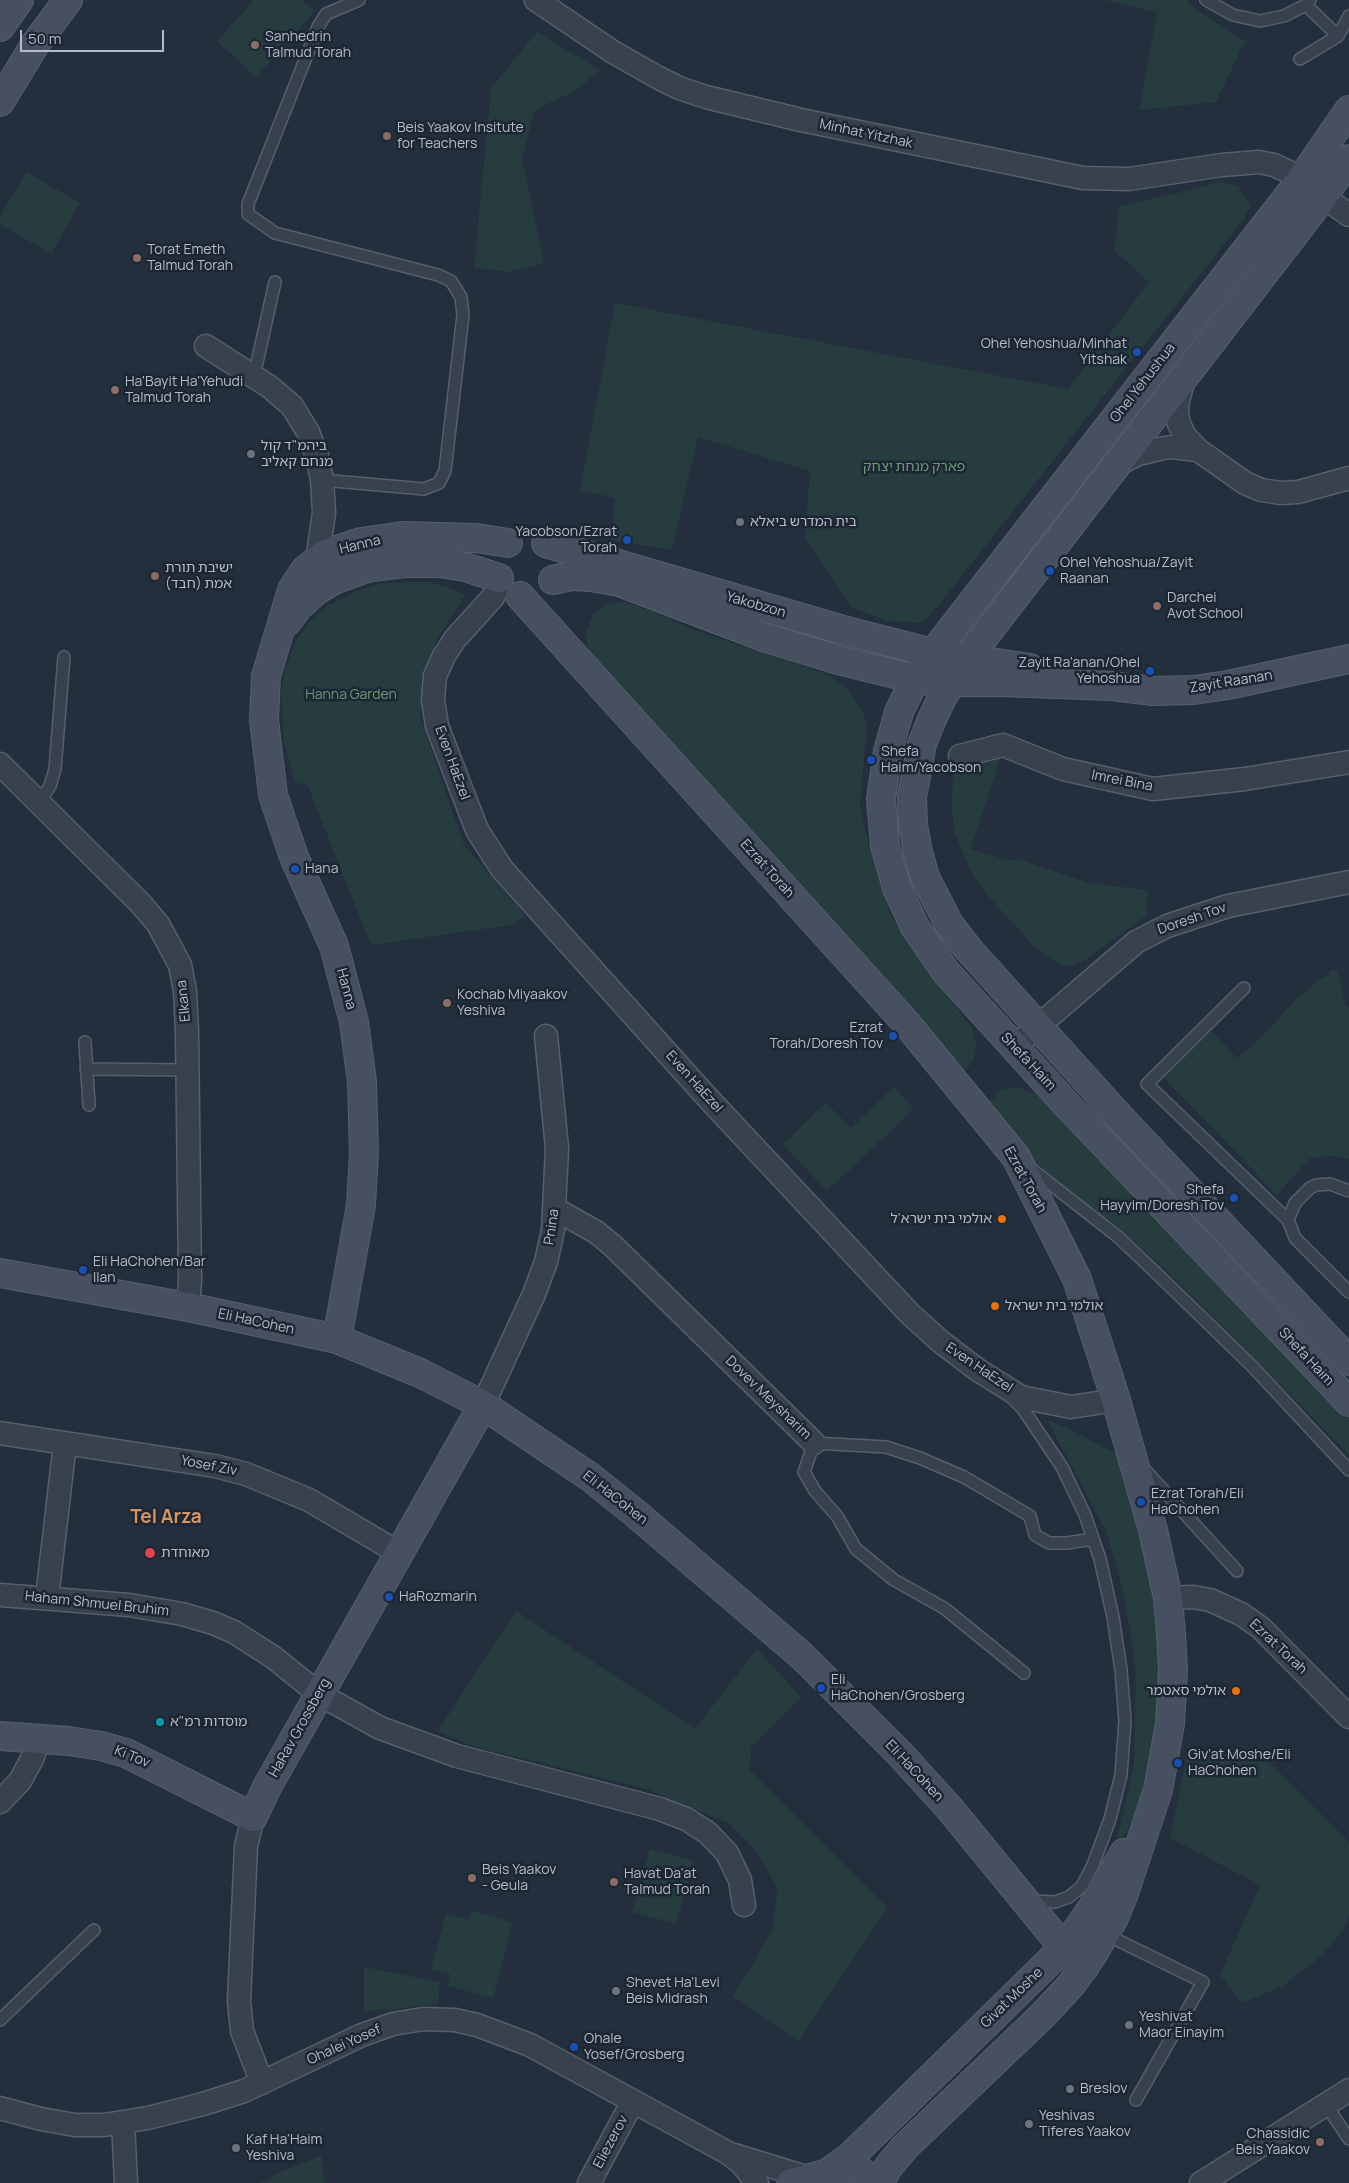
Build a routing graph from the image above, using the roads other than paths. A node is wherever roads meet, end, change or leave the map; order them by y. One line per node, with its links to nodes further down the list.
1 (19, 0): 8 (street)
2 (68, 0): 11 (street)
3 (360, 0): 24 (lane)
4 (536, 0): 14 (street, Minhat Yitzhak)
5 (1206, 0): 6 (lane)
6 (1308, 2): 9 (lane)
7 (1349, 16): 9 (lane)
8 (0, 27)
9 (1338, 36): 10 (lane)
10 (1300, 59)
11 (0, 102)
12 (1349, 110): 14 (street, Ohel Yehushua)
13 (1349, 159): 15 (street, Ohel Yehushua)
14 (1296, 186): 15 (street, Minhat Yitzhak); 33 (street, Ohel Yehushua)
15 (1322, 198): 16 (street, Minhat Yitzhak); 20 (street, Ohel Yehushua)
16 (1349, 215)
17 (275, 282): 19 (lane)
18 (206, 346): 19 (street)
19 (254, 376): 24 (street)
20 (1186, 376): 21 (street); 22 (street, Ohel Yehushua)
21 (1198, 450): 22 (street); 23 (street)
22 (1116, 464): 35 (street, Ohel Yehushua)
23 (1349, 478)
24 (322, 480): 27 (street)
25 (508, 543): 26 (street); 27 (street, Hanna); 29 (street)
26 (546, 543): 28 (street); 33 (street, Yakobzon)
27 (317, 561): 30 (street); 31 (street, Hanna)
28 (552, 582): 29 (street); 32 (street, Ezrat Torah); 37 (street, Yakobzon)
29 (509, 587): 30 (street, Hanna); 32 (street, Ezrat Torah); 62 (street, Even HaEzel)
30 (318, 590): 31 (street, Hanna)
31 (273, 650): 60 (street, Hanna)
32 (569, 652): 53 (street, Ezrat Torah)
33 (933, 653): 35 (street, Yakobzon); 37 (street, Shefa Haim)
34 (64, 657): 43 (lane)
35 (967, 659): 38 (street, Ohel Yehushua); 39 (street, Zayit Raanan)
36 (1349, 659): 39 (street, Zayit Raanan)
37 (915, 679): 38 (street, Yakobzon); 49 (street, Shefa Haim)
38 (952, 682): 39 (street, Zayit Raanan); 46 (street, Shefa Haim)
39 (1112, 686)
40 (960, 756): 41 (street, Imrei Bina)
41 (1349, 762)
42 (0, 764): 43 (street, Elkana)
43 (40, 804): 51 (street, Elkana)
44 (1349, 882): 46 (street, Doresh Tov)
45 (1244, 988): 56 (lane)
46 (1037, 1026): 49 (street, Doresh Tov); 61 (street, Shefa Haim)
47 (546, 1036): 55 (street, Pnina)
48 (85, 1042): 50 (lane)
49 (1014, 1047): 64 (street, Shefa Haim)
50 (86, 1069): 51 (lane); 52 (lane)
51 (187, 1070): 59 (street, Elkana)
52 (89, 1105)
53 (1016, 1157): 63 (street, Ezrat Torah); 70 (lane)
54 (1349, 1191): 56 (lane)
55 (555, 1209): 65 (street, Pnina); 68 (street, Dovev Meysharim)
56 (1288, 1220): 58 (lane)
57 (0, 1273): 59 (street, Eli HaCohen)
58 (1349, 1292)
59 (188, 1307): 60 (street, Eli HaCohen)
60 (336, 1339): 65 (street, Eli HaCohen)
61 (1349, 1361)
62 (995, 1380): 63 (street, Even HaEzel); 71 (lane)
63 (1116, 1400): 69 (street, Ezrat Torah)
64 (1349, 1402)
65 (483, 1405): 72 (street, HaRav Grossberg); 85 (street, Eli HaCohen)
66 (0, 1433): 67 (street, Yosef Ziv)
67 (65, 1443): 72 (street, Yosef Ziv); 75 (street)
68 (814, 1443): 71 (lane, Dovev Meysharim); 77 (lane)
69 (1132, 1457): 73 (lane); 76 (street, Ezrat Torah)
70 (1349, 1470)
71 (1093, 1539): 85 (lane)
72 (399, 1553): 78 (street, HaRav Grossberg)
73 (1237, 1571)
74 (0, 1595): 75 (street, Haham Shmuel Bruhim)
75 (47, 1598): 78 (street, Haham Shmuel Bruhim)
76 (1168, 1598): 79 (street, Ezrat Torah); 82 (street, Givat Moshe)
77 (1024, 1673)
78 (320, 1694): 84 (street, HaRav Grossberg); 86 (street, Haham Shmuel Bruhim)
79 (1349, 1717)
80 (0, 1736): 81 (street, Ki Tov)
81 (39, 1739): 83 (street); 84 (street, Ki Tov)
82 (1158, 1790): 88 (street, Givat Moshe); 89 (street, Givat Moshe)
83 (0, 1802)
84 (253, 1817): 92 (street, HaRav Grossberg)
85 (1026, 1901): 89 (street, Eli HaCohen)
86 (744, 1904)
87 (94, 1930): 91 (lane)
88 (1105, 1934): 90 (street, Givat Moshe); 94 (lane)
89 (1063, 1946): 90 (street, Eli HaCohen); 102 (street, Givat Moshe)
90 (1084, 1968): 107 (street, Givat Moshe)
91 (0, 2020)
92 (262, 2083): 95 (street, Ohalei Yosef); 98 (street, Ohalei Yosef)
93 (1349, 2090): 96 (street)
94 (1136, 2100)
95 (632, 2101): 100 (street, Ohalei Yosef); 104 (street, Eliezerov)
96 (1326, 2105): 99 (lane); 101 (street)
97 (0, 2108): 98 (street, Ohalei Yosef)
98 (123, 2122): 103 (street)
99 (1349, 2139)
100 (728, 2153): 102 (street, Ohalei Yosef); 105 (street, Ohalei Yosef)
101 (1228, 2175): 108 (street)
102 (809, 2178): 106 (street)
103 (126, 2183)
104 (589, 2183)
105 (757, 2183)
106 (872, 2183)
107 (880, 2183)
108 (1201, 2183)

